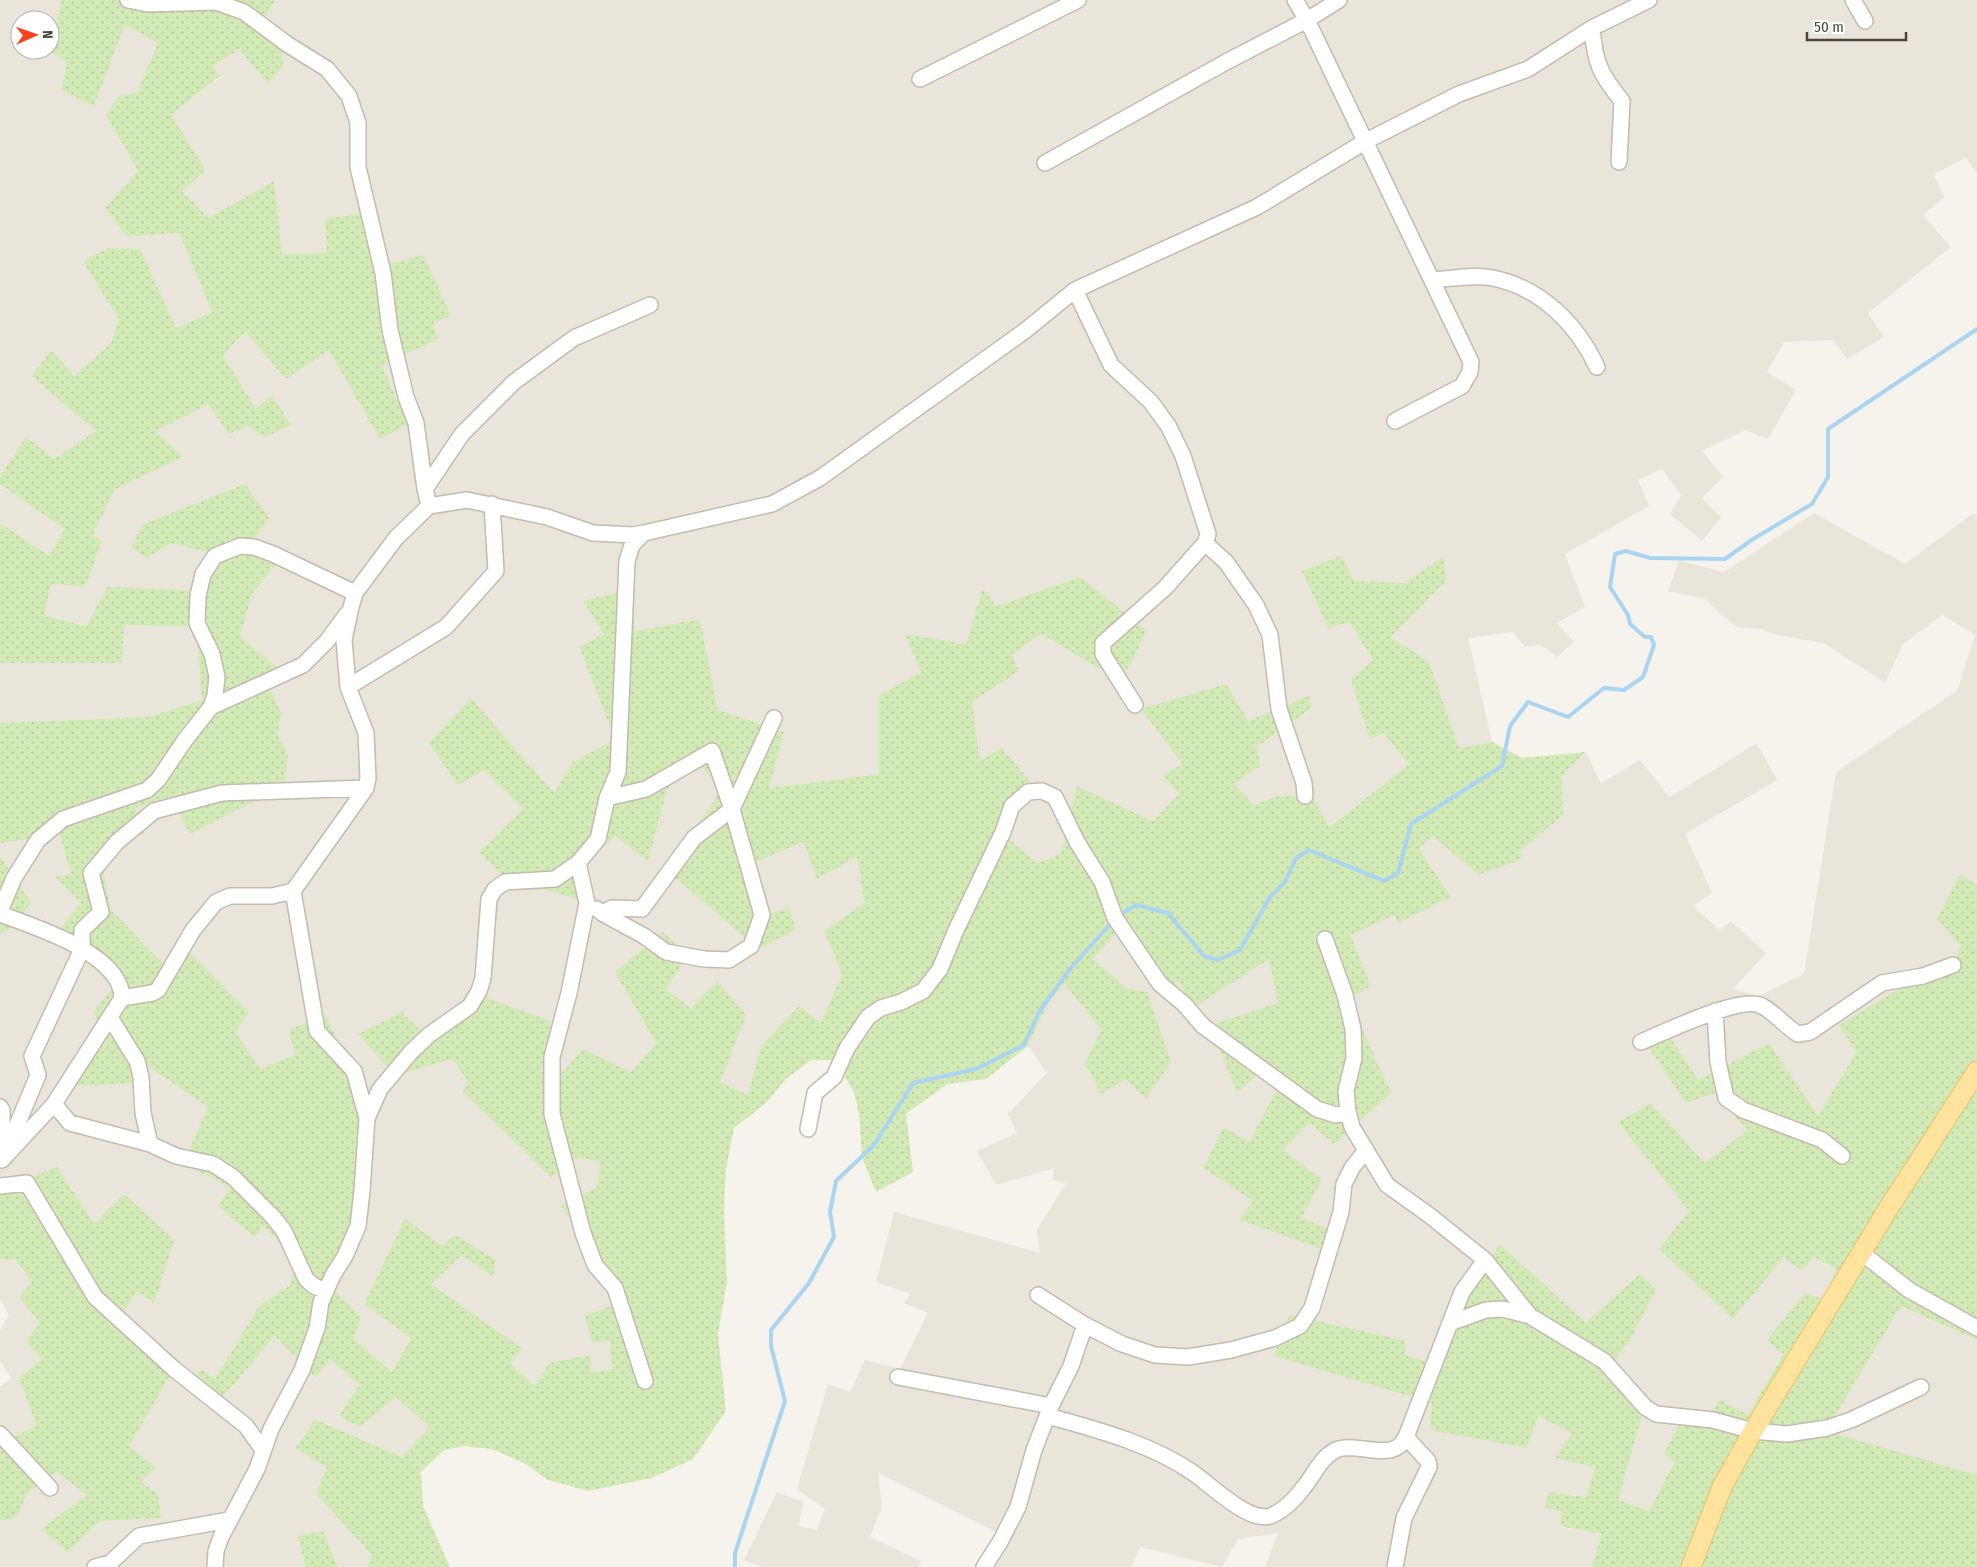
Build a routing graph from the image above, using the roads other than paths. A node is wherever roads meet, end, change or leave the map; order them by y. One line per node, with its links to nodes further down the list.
1 (128, 0): 7 (street)
2 (1078, 0): 11 (street)
3 (1295, 0): 8 (street)
4 (1339, 0): 8 (street)
5 (1649, 0): 10 (street)
6 (1853, 0): 9 (street)
7 (237, 5): 20 (street)
8 (1307, 20): 12 (street); 14 (street)
9 (1864, 21)
10 (1592, 28): 12 (street); 13 (street)
11 (920, 79)
12 (1366, 141): 15 (street); 16 (street)
13 (1619, 162)
14 (1045, 163)
15 (1432, 280): 18 (street); 19 (street)
16 (1075, 290): 23 (street); 24 (street)
17 (650, 305): 20 (street)
18 (1598, 367)
19 (1395, 421)
20 (425, 489): 22 (street)
21 (492, 504): 22 (street); 23 (street); 27 (street)
22 (429, 506): 25 (street)
23 (644, 533): 33 (street)
24 (1205, 544): 28 (street); 32 (street)
25 (355, 593): 26 (street); 29 (street)
26 (350, 611): 27 (street); 29 (street)
27 (348, 687): 31 (street)
28 (1135, 705)
29 (211, 707): 38 (street)
30 (774, 718): 34 (street)
31 (366, 788): 36 (street); 41 (street)
32 (1304, 796)
33 (607, 798): 34 (street); 35 (street)
34 (732, 809): 39 (street); 39 (street)
35 (578, 863): 37 (street); 51 (street)
36 (293, 891): 43 (street); 51 (street)
37 (587, 903): 39 (street); 67 (street)
38 (0, 913): 41 (street)
39 (602, 913)
40 (1325, 939): 50 (street)
41 (82, 949): 43 (street); 56 (street)
42 (1953, 965): 44 (street)
43 (122, 998): 45 (street)
44 (1715, 1011): 46 (street); 55 (street)
45 (111, 1019): 48 (street); 53 (street)
46 (1641, 1042)
47 (1977, 1070): 58 (main road)
48 (54, 1104): 53 (street); 56 (street)
49 (0, 1107): 56 (street)
50 (1348, 1112): 52 (street); 54 (street)
51 (367, 1118): 60 (street)
52 (808, 1129)
53 (150, 1144): 60 (street)
54 (1366, 1150): 59 (street); 64 (street)
55 (1842, 1156)
56 (1, 1162)
57 (0, 1186): 73 (street)
58 (1862, 1252): 65 (street); 70 (main road)
59 (1484, 1260): 62 (street); 63 (street)
60 (326, 1291): 73 (street)
61 (1038, 1295): 64 (street)
62 (1530, 1316): 63 (street); 70 (street)
63 (1450, 1323): 72 (street)
64 (1085, 1325): 69 (street)
65 (1977, 1328)
66 (898, 1377): 69 (street)
67 (645, 1381)
68 (1921, 1387): 70 (street)
69 (1050, 1411): 72 (street); 79 (street)
70 (1753, 1431): 76 (main road)
71 (0, 1434): 74 (street)
72 (1406, 1436): 80 (street)
73 (263, 1450): 75 (street)
74 (50, 1488)
75 (229, 1520): 77 (street); 78 (street)
76 (1689, 1566)
77 (95, 1567)
78 (214, 1567)
79 (984, 1567)
80 (1395, 1567)

